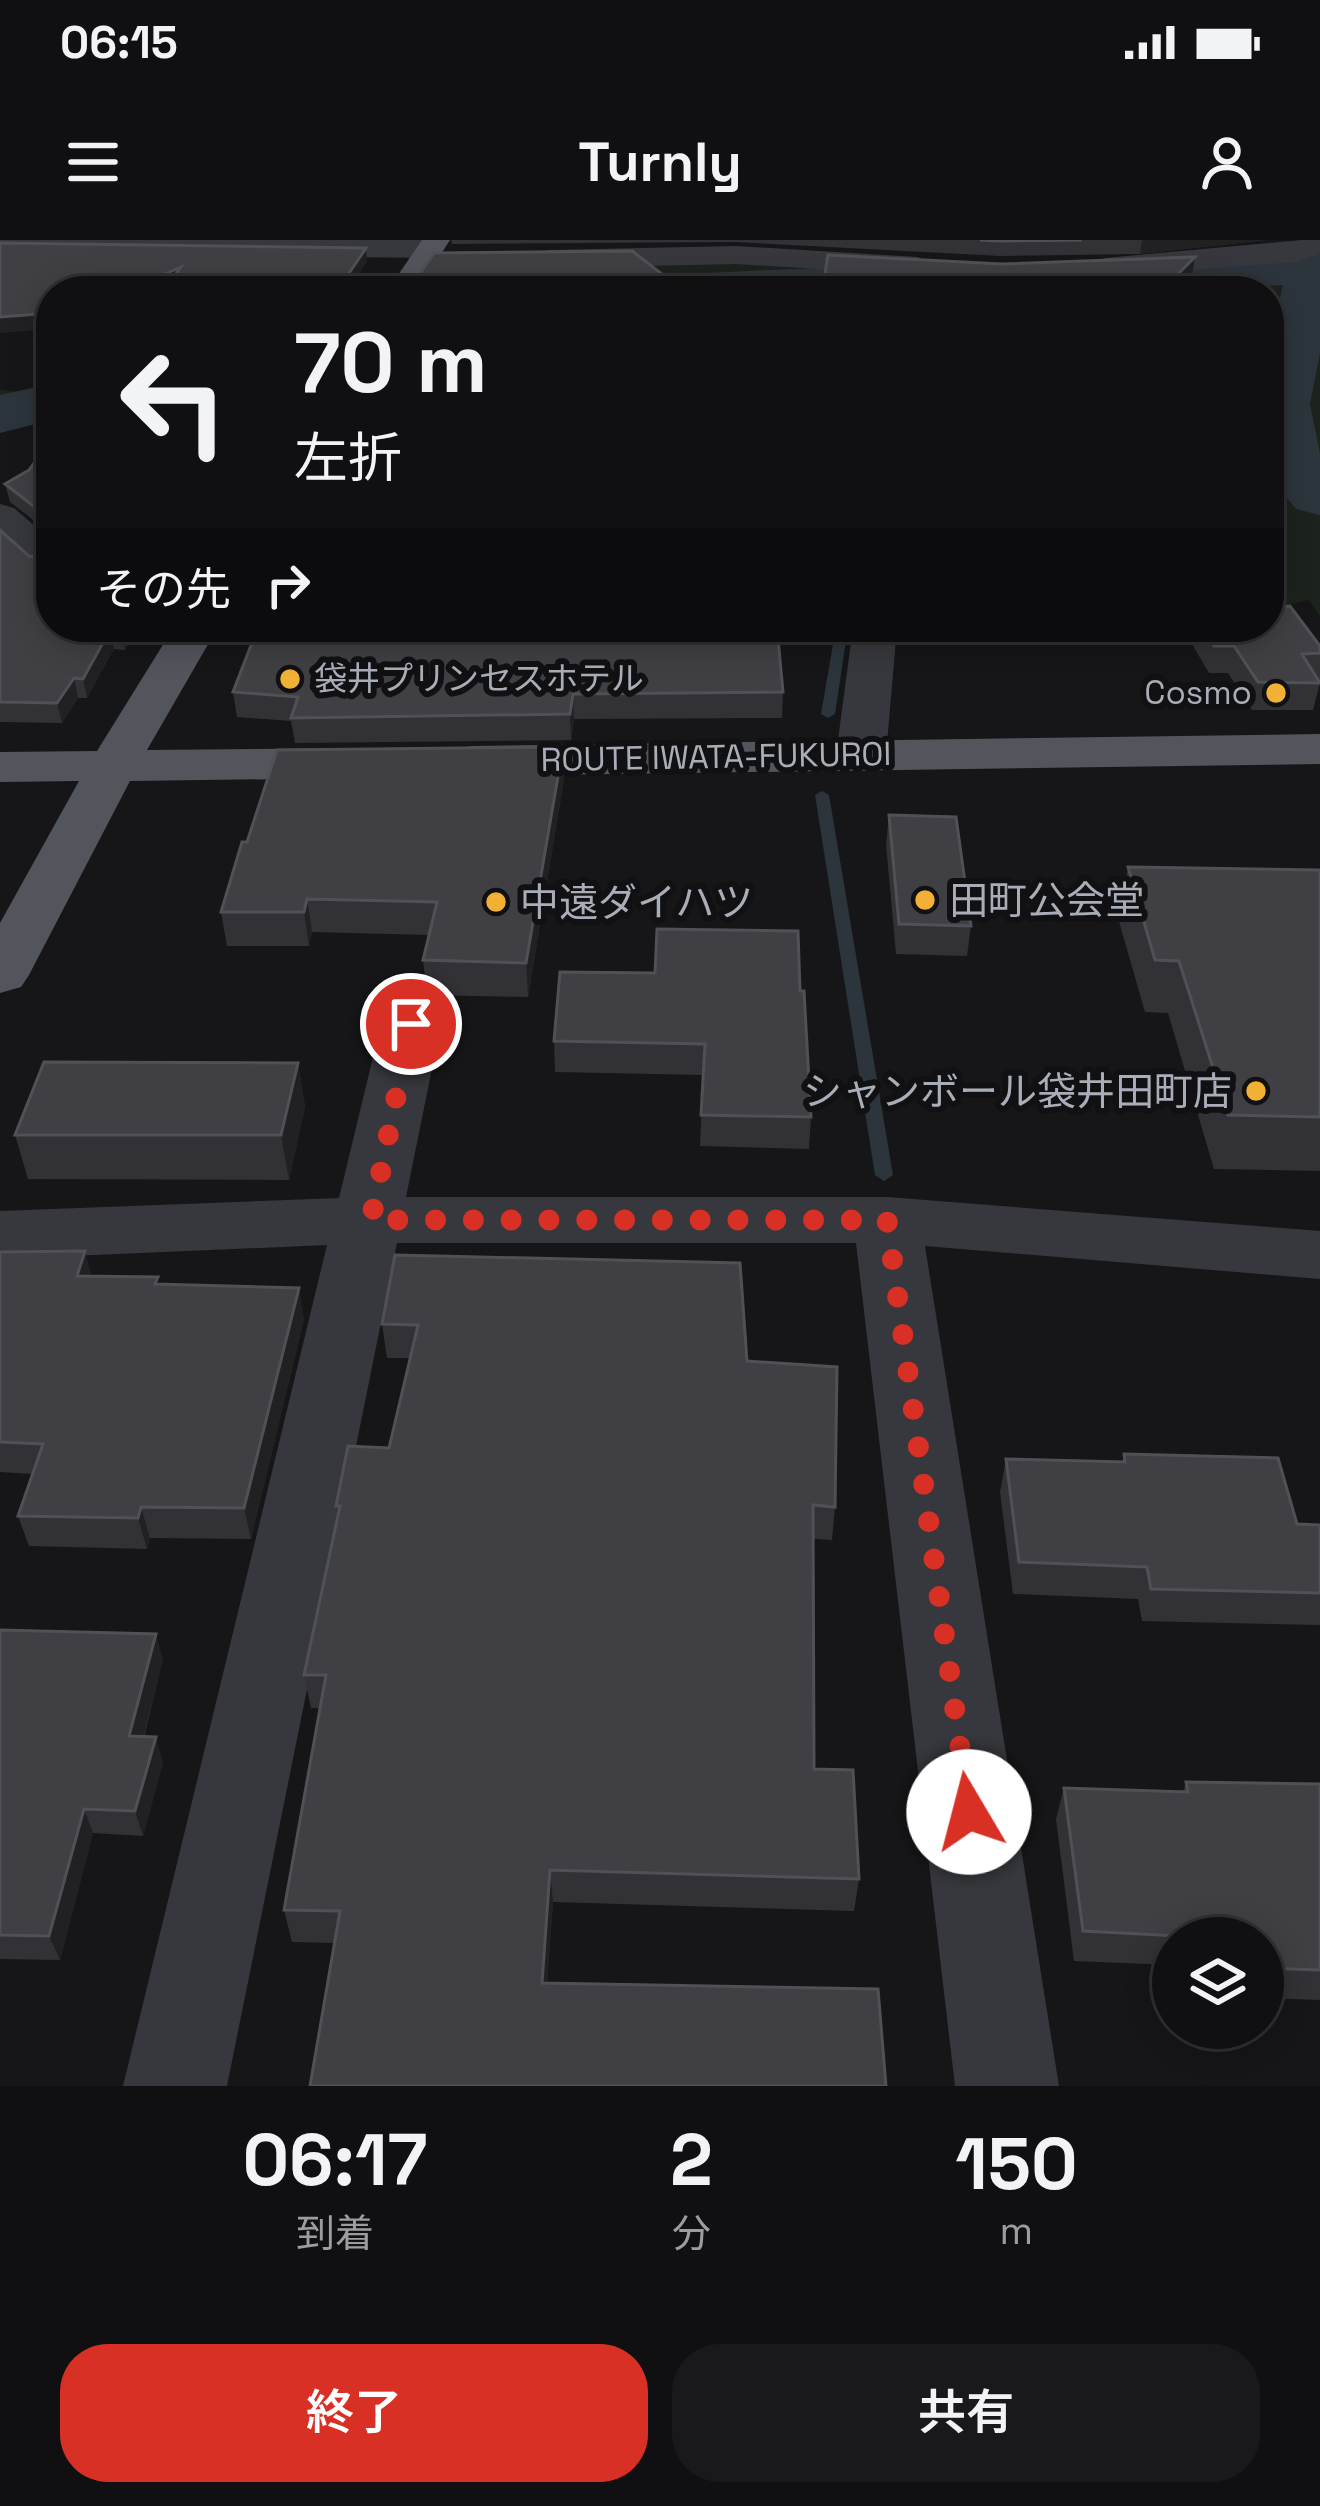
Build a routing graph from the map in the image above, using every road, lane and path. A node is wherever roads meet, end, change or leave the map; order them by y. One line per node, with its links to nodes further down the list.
1 (158, 243): 3 (street); 4 (street); 9 (street)
2 (1320, 243): 8 (street)
3 (0, 244)
4 (430, 249): 5 (street); 10 (main road)
5 (466, 258)
6 (508, 259): 7 (street)
7 (921, 267)
8 (1070, 268)
9 (200, 276)
10 (412, 276)
11 (0, 516): 12 (street)
12 (36, 548)
13 (36, 565): 14 (street)
14 (0, 573)
15 (187, 642): 19 (main road)
16 (873, 642): 18 (street)
17 (1320, 748): 18 (main road, ROUTE IWATA-FUKUROI)
18 (861, 755): 19 (main road, ROUTE IWATA-FUKUROI)
19 (112, 766): 20 (main road, ROUTE IWATA-FUKUROI); 21 (main road)
20 (0, 767)
21 (0, 975)
22 (411, 1024): 23 (street)
23 (371, 1220): 24 (street); 25 (street); 27 (street)
24 (887, 1220): 26 (street); 28 (street)
25 (0, 1235)
26 (1320, 1255)
27 (175, 2086)
28 (1007, 2086)

